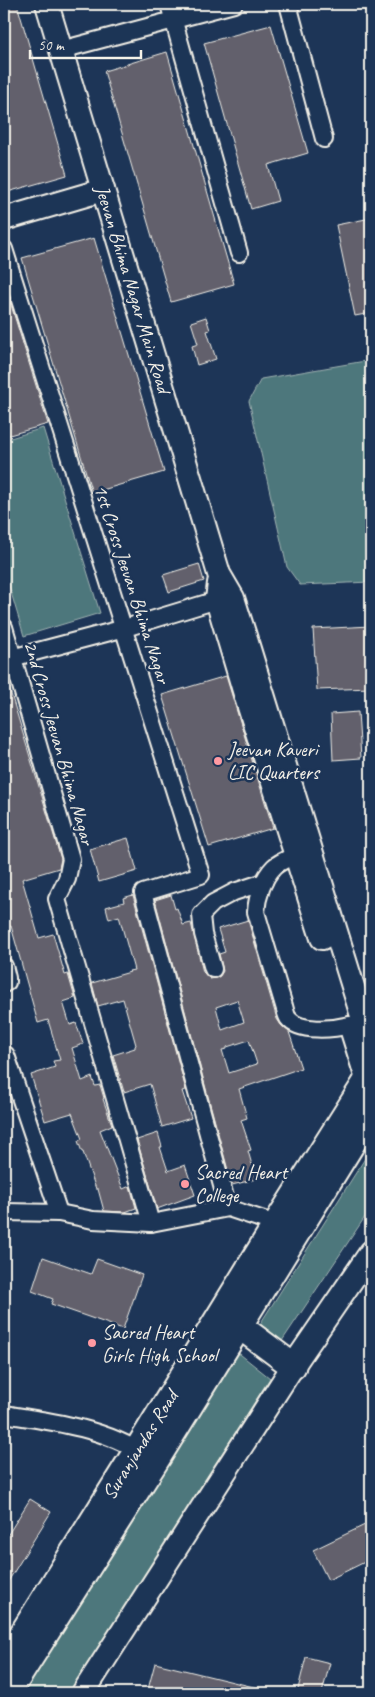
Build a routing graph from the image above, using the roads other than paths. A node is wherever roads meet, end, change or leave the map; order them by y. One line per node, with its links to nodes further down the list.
1 (47, 4): 6 (main road, Jeevan Bhima Nagar Main Road)
2 (169, 4): 5 (street)
3 (234, 4): 5 (street)
4 (288, 4): 7 (street)
5 (174, 20): 6 (street); 11 (street)
6 (61, 50): 8 (main road, Jeevan Bhima Nagar Main Road)
7 (324, 139)
8 (102, 190): 9 (main road); 12 (main road, Jeevan Bhima Nagar Main Road)
9 (4, 219)
10 (4, 249): 14 (street, 1st Cross Jeevan Bhima Nagar)
11 (239, 253)
12 (225, 599): 14 (street); 16 (main road, Jeevan Bhima Nagar Main Road); 22 (main road, Jeevan Bhima Nagar Main Road)
13 (4, 627): 15 (street, 2nd Cross Jeevan Bhima Nagar)
14 (125, 628): 15 (street); 26 (street, 1st Cross Jeevan Bhima Nagar)
15 (8, 659): 29 (street, 2nd Cross Jeevan Bhima Nagar)
16 (296, 855): 17 (street); 21 (main road, Jeevan Bhima Nagar Main Road)
17 (264, 882): 19 (street); 21 (street)
18 (4, 966): 20 (street)
19 (213, 968)
20 (4, 984)
21 (350, 1025): 24 (main road, Jeevan Bhima Nagar Main Road)
22 (371, 1045)
23 (6, 1055): 28 (street)
24 (370, 1079): 30 (main road, Suranjandas Road)
25 (371, 1113): 32 (main road, Suranjandas Road)
26 (228, 1208): 29 (street); 30 (street)
27 (4, 1212): 28 (street)
28 (59, 1212): 29 (street)
29 (151, 1223)
30 (276, 1224): 32 (main road, Suranjandas Road)
31 (371, 1252): 33 (main road)
32 (230, 1319): 33 (main road); 35 (main road, Suranjandas Road)
33 (293, 1366): 38 (main road)
34 (4, 1414): 35 (street)
35 (146, 1456): 36 (main road, Suranjandas Road); 37 (main road, Suranjandas Road)
36 (4, 1663)
37 (8, 1693)
38 (83, 1693)

